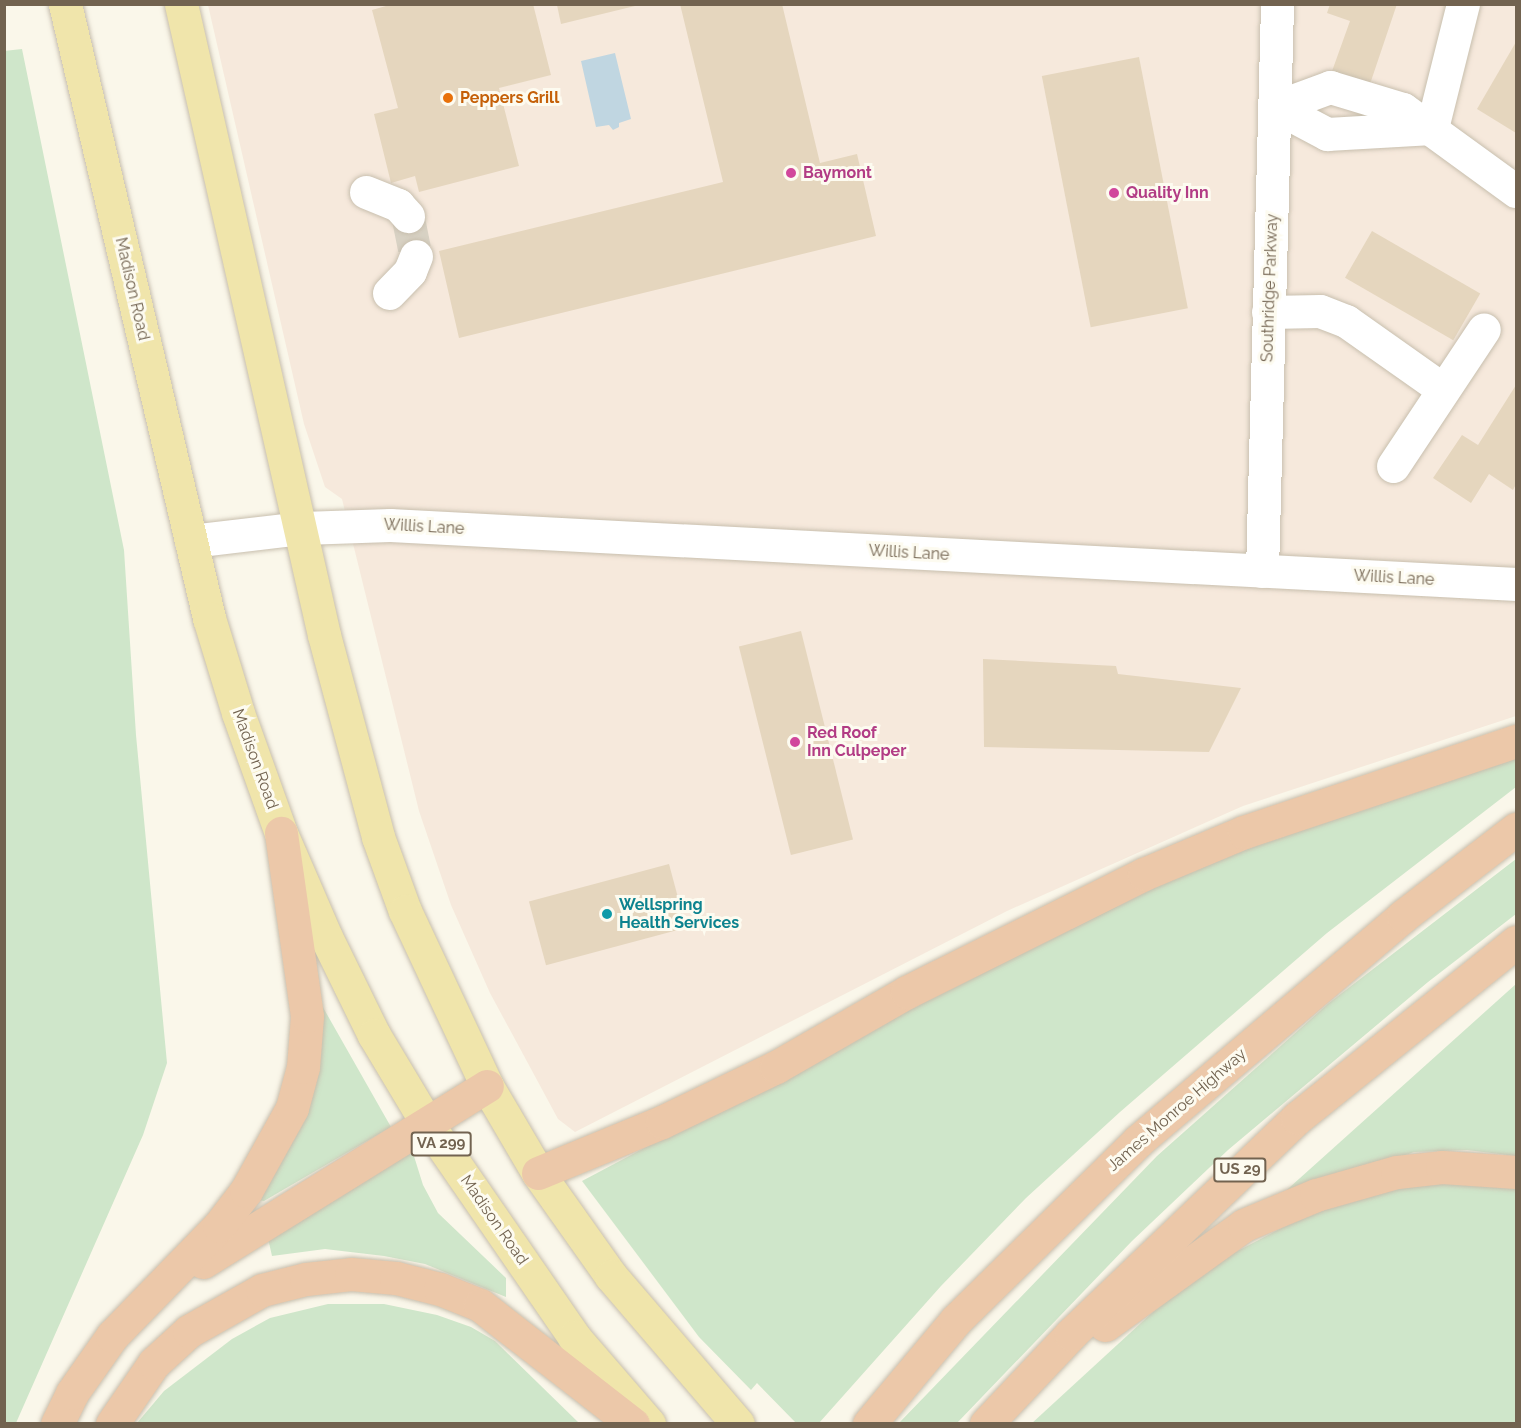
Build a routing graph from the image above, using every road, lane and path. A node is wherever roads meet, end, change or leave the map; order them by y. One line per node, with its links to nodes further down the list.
1 (65, 4): 17 (main road, Madison Road)
2 (181, 4): 16 (main road)
3 (1278, 4): 5 (street, Southridge Parkway)
4 (1463, 4): 6 (street)
5 (1276, 107): 6 (street); 6 (street); 12 (street, Southridge Parkway)
6 (1432, 128): 7 (street)
7 (1516, 190)
8 (366, 192): 9 (street)
9 (408, 216)
10 (416, 256): 11 (street)
11 (389, 293)
12 (1268, 312): 14 (street); 18 (street, Southridge Parkway)
13 (1484, 328): 14 (street)
14 (1441, 388): 15 (street)
15 (1393, 466)
16 (302, 528): 17 (street, Willis Lane); 18 (street, Willis Lane); 24 (main road)
17 (191, 541): 22 (main road, Madison Road)
18 (1262, 571): 19 (street, Willis Lane)
19 (1516, 584)
20 (1516, 741): 26 (highway)
21 (1516, 829): 34 (highway, James Monroe Highway)
22 (281, 833): 25 (main road, Madison Road / VA 299); 28 (highway)
23 (1516, 942): 35 (highway, US 29)
24 (487, 1086): 25 (highway); 26 (main road)
25 (428, 1125): 28 (highway); 33 (main road, Madison Road / VA 299)
26 (538, 1173): 29 (main road)
27 (1516, 1173): 35 (highway)
28 (152, 1296): 30 (highway)
29 (733, 1418)
30 (57, 1424)
31 (112, 1424): 32 (highway)
32 (633, 1424)
33 (649, 1424)
34 (869, 1424)
35 (988, 1424)

